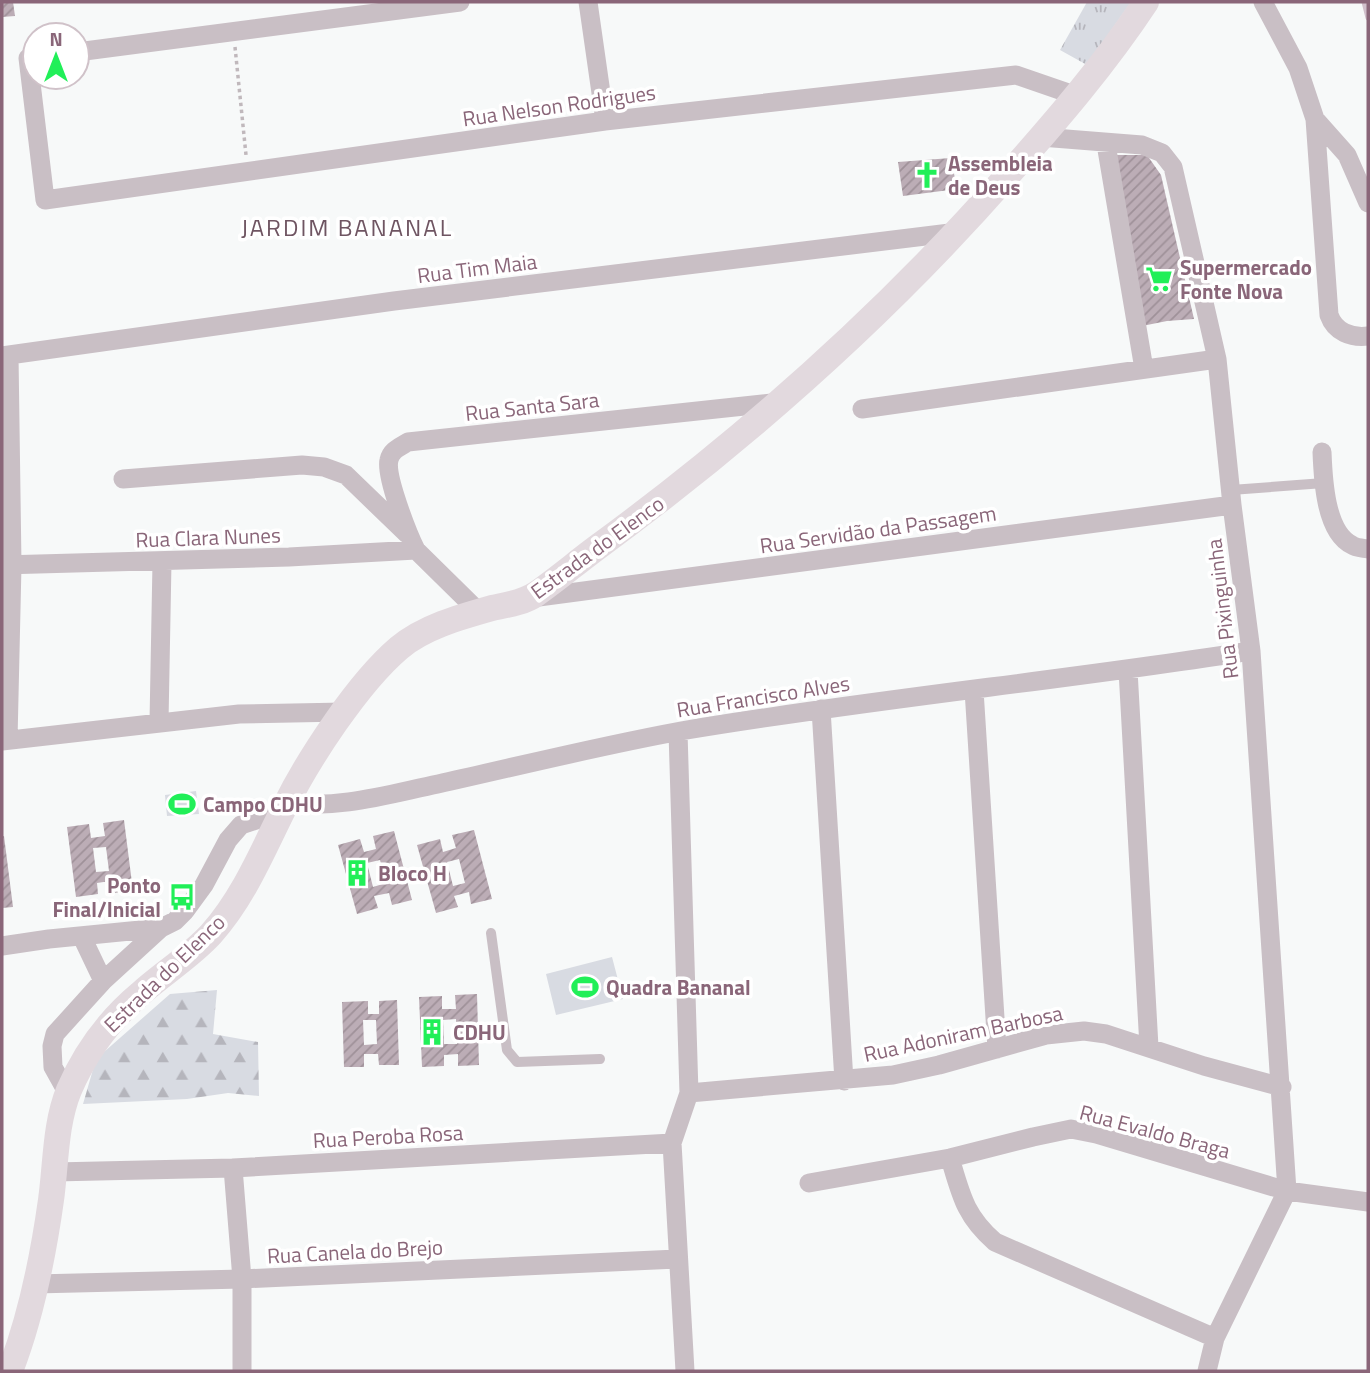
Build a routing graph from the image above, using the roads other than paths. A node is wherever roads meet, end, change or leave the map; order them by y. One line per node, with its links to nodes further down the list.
1 (460, 2): 5 (street)
2 (588, 2): 9 (street)
3 (1146, 2): 7 (street, Estrada do Elenco)
4 (1263, 2): 8 (street)
5 (91, 50)
6 (34, 91): 9 (street, Rua Nelson Rodrigues)
7 (1077, 96): 9 (street, Rua Nelson Rodrigues); 10 (street, Estrada do Elenco)
8 (1315, 119): 12 (street); 14 (street)
9 (605, 121)
10 (1041, 138): 11 (street, Rua Pixinguinha); 13 (street, Estrada do Elenco)
11 (1107, 144): 16 (street, Rua Pixinguinha); 17 (street)
12 (1368, 202)
13 (958, 232): 15 (street, Rua Tim Maia); 18 (street, Estrada do Elenco)
14 (1368, 336)
15 (5, 356): 27 (street)
16 (1217, 359): 17 (street); 23 (street, Rua Pixinguinha)
17 (1144, 369): 19 (street)
18 (782, 401): 24 (street, Rua Santa Sara); 28 (street, Estrada do Elenco)
19 (862, 409)
20 (1322, 452): 22 (street)
21 (123, 479): 24 (street)
22 (1324, 483): 23 (lane); 25 (street)
23 (1232, 498): 28 (street, Rua Servidão da Passagem); 30 (street, Rua Pixinguinha)
24 (413, 544): 26 (street, Rua Clara Nunes); 29 (street)
25 (1368, 549)
26 (162, 562): 27 (street, Rua Clara Nunes); 35 (street)
27 (7, 565): 37 (street)
28 (530, 598): 29 (street, Estrada do Elenco)
29 (479, 612): 34 (street, Estrada do Elenco)
30 (1251, 650): 31 (street, Rua Francisco Alves); 48 (street, Rua Pixinguinha)
31 (1128, 670): 32 (street, Rua Francisco Alves); 44 (street)
32 (974, 690): 33 (street, Rua Francisco Alves); 45 (street)
33 (821, 709): 36 (street, Rua Francisco Alves); 47 (street)
34 (344, 712): 35 (street); 38 (street, Estrada do Elenco)
35 (159, 722): 37 (street)
36 (678, 732): 38 (street, Rua Francisco Alves); 49 (street)
37 (5, 741)
38 (285, 807): 39 (street); 50 (street, Estrada do Elenco)
39 (161, 928): 41 (street); 43 (street)
40 (491, 933): 46 (lane)
41 (82, 937): 42 (street); 43 (street)
42 (2, 946)
43 (103, 981): 50 (street)
44 (1149, 1047): 45 (street, Rua Adoniram Barbosa); 48 (street, Rua Adoniram Barbosa)
45 (997, 1049): 47 (street, Rua Adoniram Barbosa)
46 (600, 1059)
47 (844, 1081): 49 (street, Rua Adoniram Barbosa)
48 (1282, 1087): 56 (street, Rua Pixinguinha)
49 (689, 1093): 51 (street)
50 (68, 1094): 54 (street, Estrada do Elenco)
51 (671, 1143): 53 (street, Rua Peroba Rosa); 58 (street)
52 (950, 1158): 55 (street, Rua Evaldo Braga); 56 (street, Rua Evaldo Braga); 61 (street)
53 (233, 1168): 54 (street, Rua Peroba Rosa); 59 (street)
54 (54, 1172): 60 (street, Estrada do Elenco)
55 (809, 1183)
56 (1287, 1191): 57 (street, Rua Evaldo Braga); 61 (street)
57 (1367, 1202)
58 (677, 1259): 59 (street, Rua Canela do Brejo); 64 (street)
59 (242, 1279): 60 (street, Rua Canela do Brejo); 63 (street)
60 (35, 1284): 62 (street, Estrada do Elenco)
61 (1215, 1338): 65 (street)
62 (10, 1371)
63 (242, 1371)
64 (685, 1371)
65 (1208, 1371)

